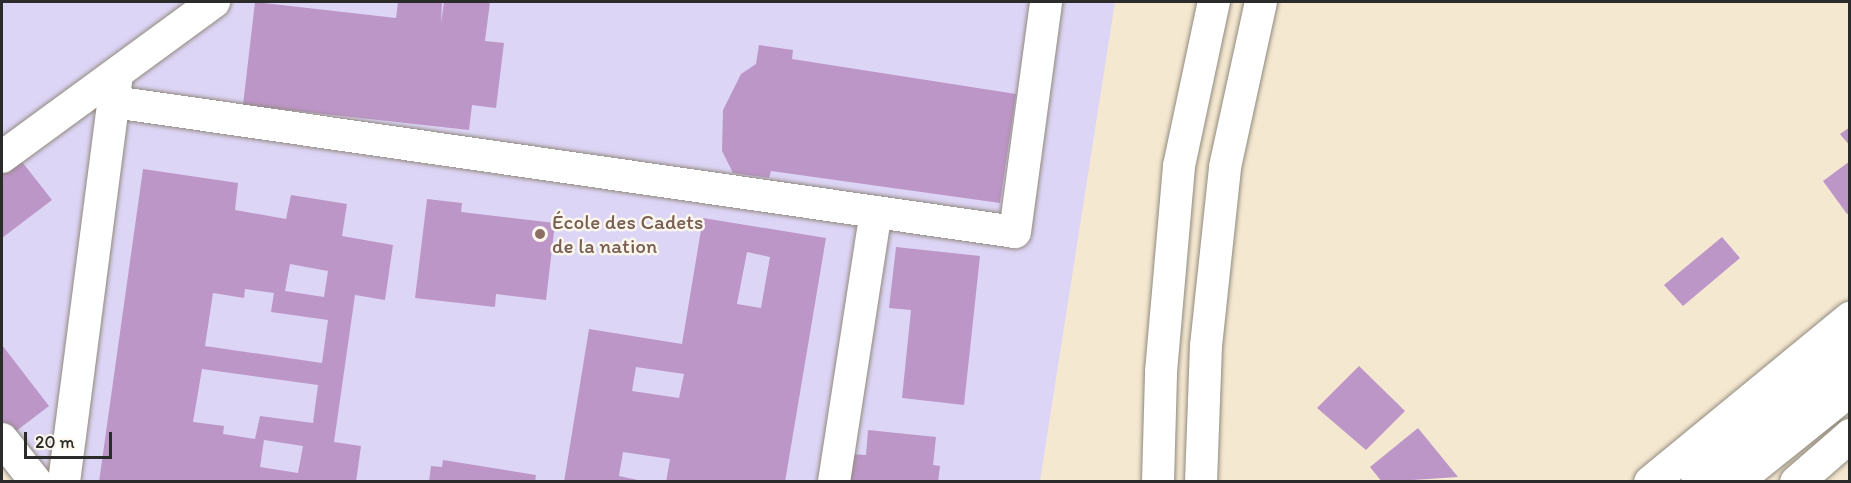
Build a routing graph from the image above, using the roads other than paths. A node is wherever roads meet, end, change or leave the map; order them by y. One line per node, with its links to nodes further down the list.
1 (214, 2): 5 (street)
2 (1046, 2): 7 (street)
3 (1214, 2): 17 (street)
4 (1261, 2): 18 (street)
5 (115, 88): 6 (street); 7 (street); 15 (street)
6 (2, 157)
7 (876, 212): 16 (street)
8 (1850, 318): 19 (main road)
9 (1850, 356): 20 (main road)
10 (1850, 389): 21 (main road)
11 (1850, 435): 22 (main road)
12 (2, 439): 14 (street)
13 (1850, 456): 23 (main road)
14 (36, 482)
15 (64, 482)
16 (834, 482)
17 (1158, 482)
18 (1201, 482)
19 (1650, 482)
20 (1697, 482)
21 (1734, 482)
22 (1796, 482)
23 (1821, 482)

